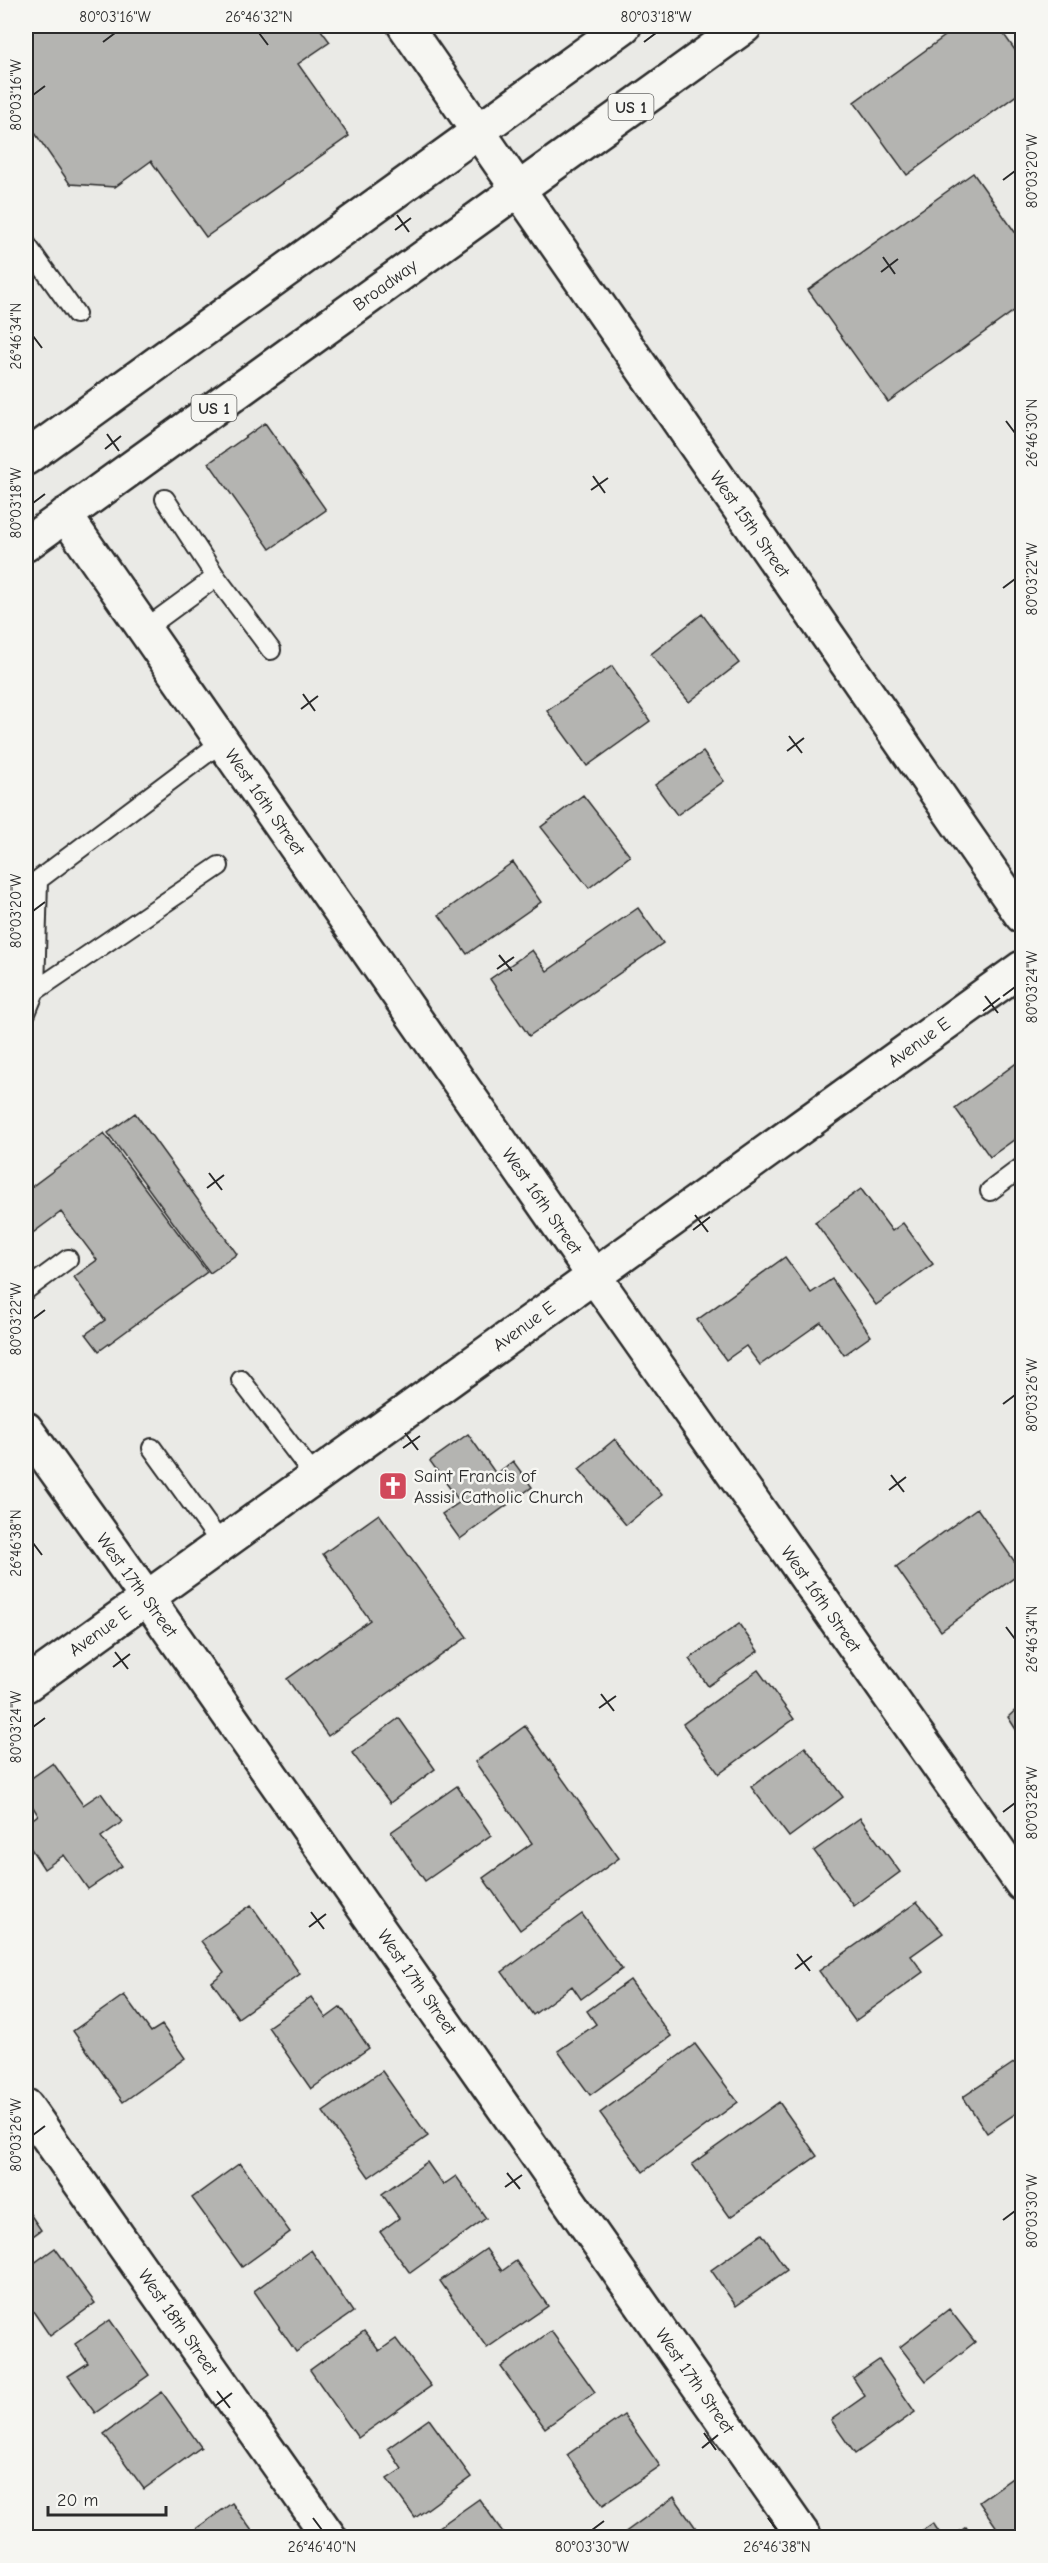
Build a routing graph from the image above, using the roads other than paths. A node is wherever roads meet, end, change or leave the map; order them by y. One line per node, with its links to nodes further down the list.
1 (405, 26): 4 (street, West 15th Street)
2 (624, 26): 4 (street)
3 (745, 26): 5 (street, Broadway / US 1)
4 (478, 131): 5 (street, West 15th Street); 8 (street)
5 (517, 189): 10 (street, Broadway / US 1); 17 (street, West 15th Street)
6 (26, 244): 7 (lane)
7 (76, 314)
8 (26, 458)
9 (165, 499): 12 (lane)
10 (65, 515): 11 (street, Broadway / US 1); 13 (street, West 16th Street)
11 (26, 544)
12 (216, 577): 13 (lane); 14 (lane)
13 (145, 629): 15 (street, West 16th Street)
14 (271, 650)
15 (223, 741): 19 (lane); 24 (street, West 16th Street)
16 (219, 866): 19 (lane)
17 (1023, 916)
18 (1023, 968): 24 (street, Avenue E)
19 (35, 991): 20 (lane)
20 (26, 1013)
21 (1023, 1167): 22 (lane)
22 (990, 1191)
23 (68, 1259): 25 (lane)
24 (594, 1276): 29 (street, Avenue E); 33 (street, West 16th Street)
25 (26, 1290)
26 (241, 1380): 29 (lane)
27 (26, 1429): 31 (street, West 17th Street)
28 (152, 1448): 30 (lane)
29 (315, 1477): 30 (street, Avenue E)
30 (222, 1545): 31 (street, Avenue E)
31 (147, 1598): 32 (street, Avenue E); 36 (street, West 17th Street)
32 (26, 1685)
33 (1023, 1884)
34 (26, 2106): 35 (street, West 18th Street)
35 (330, 2538)
36 (805, 2538)

